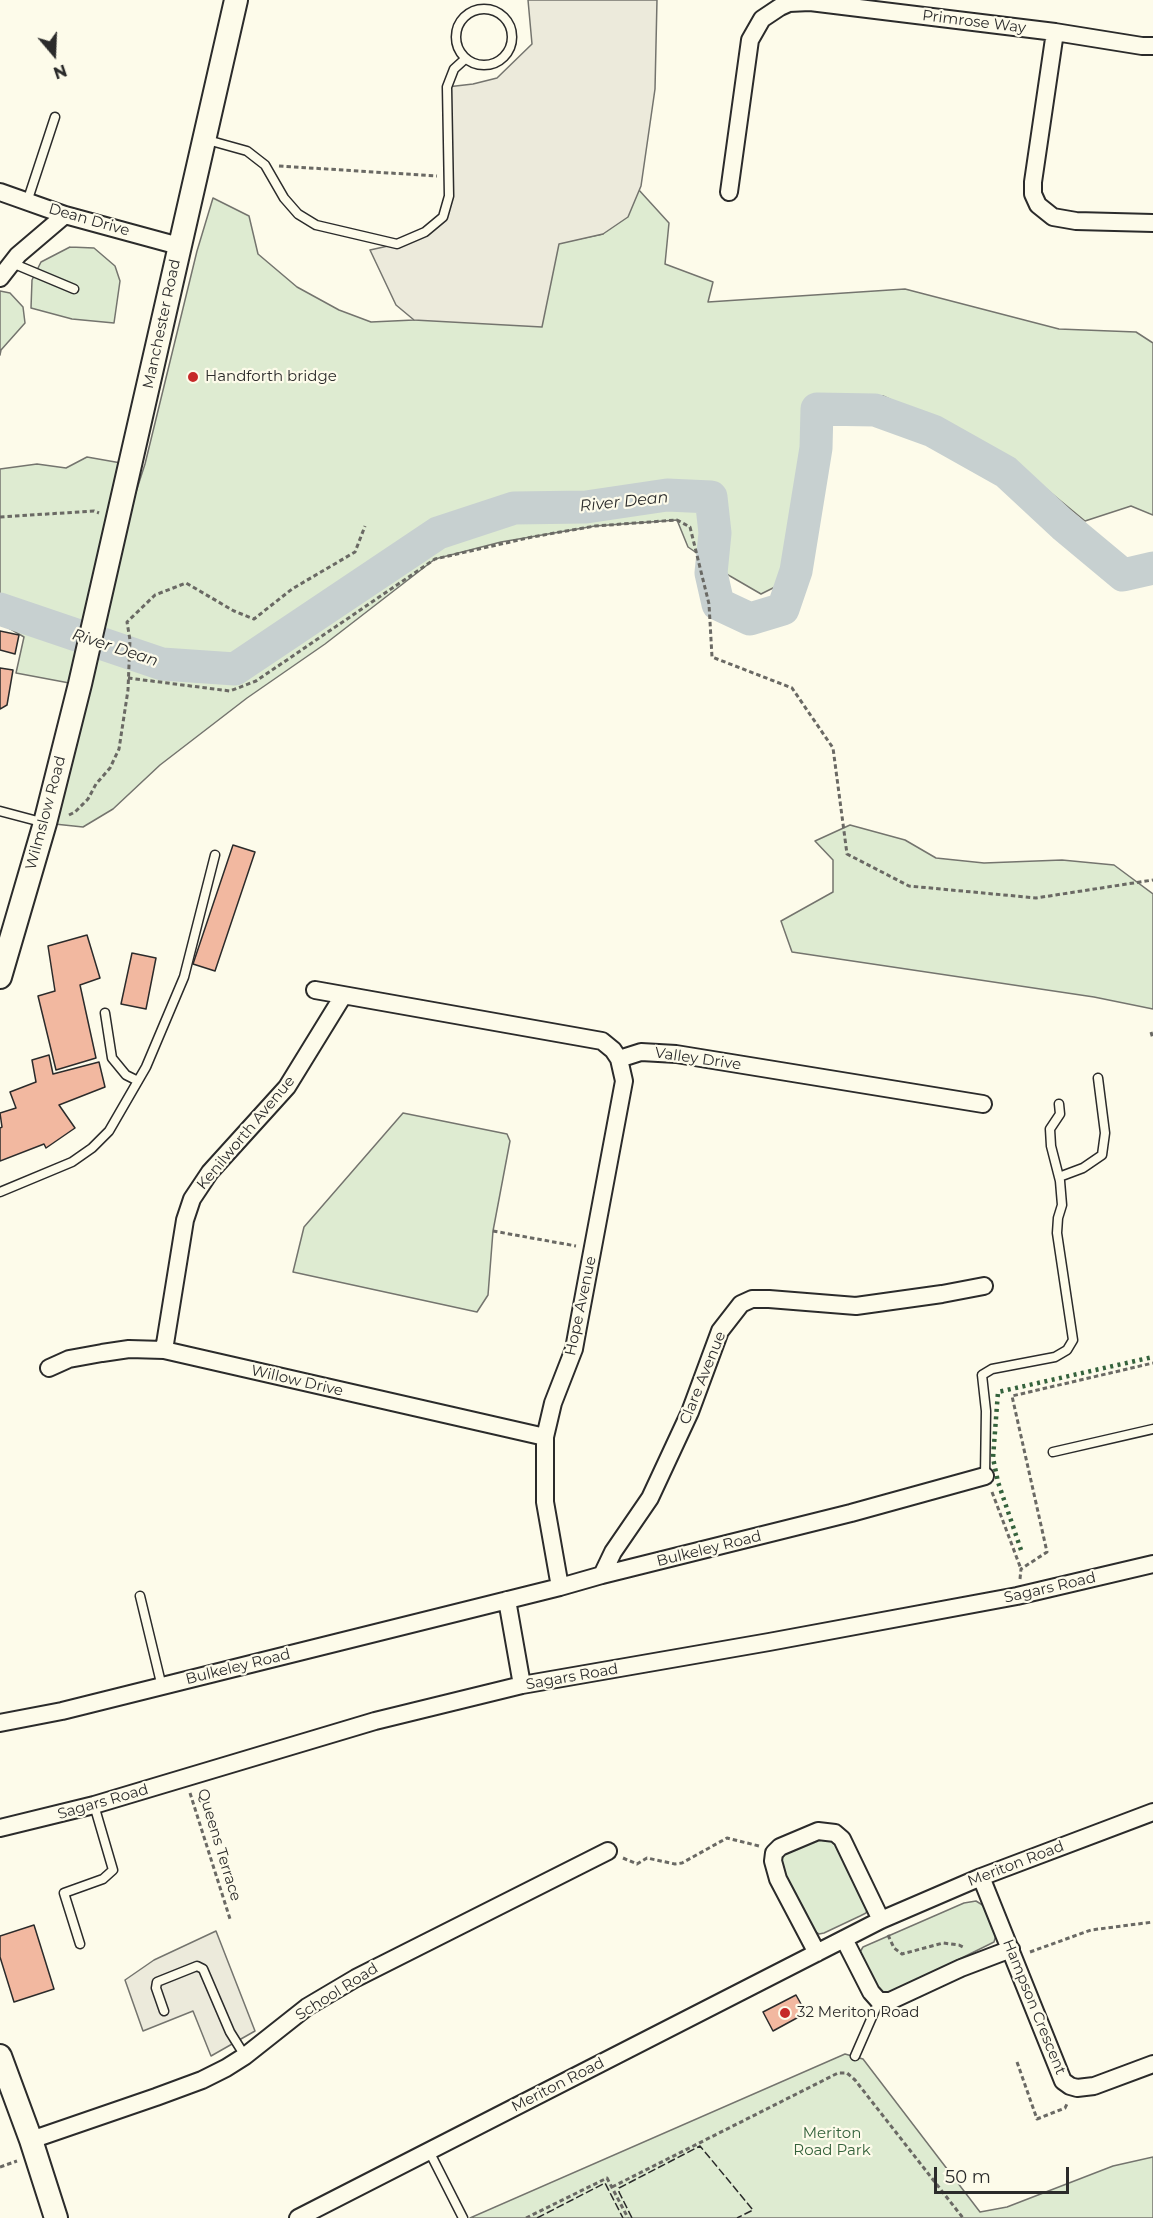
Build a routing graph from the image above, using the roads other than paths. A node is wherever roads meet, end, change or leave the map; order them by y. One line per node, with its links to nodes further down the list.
1 (236, 0): 6 (street, Manchester Road)
2 (1055, 32): 3 (street, Primrose Way); 8 (street, Primrose Way); 11 (street)
3 (1153, 46)
4 (465, 59): 4 (lane); 6 (lane)
5 (55, 117): 9 (lane)
6 (204, 139): 12 (street, Manchester Road)
7 (0, 192): 9 (street, Dean Drive)
8 (729, 192)
9 (27, 202): 10 (street, Dean Drive)
10 (65, 215): 12 (street, Dean Drive); 13 (street)
11 (1153, 223)
12 (179, 246): 16 (street, Manchester Road)
13 (12, 263): 14 (street); 15 (lane)
14 (0, 278)
15 (74, 289)
16 (88, 648): 18 (street, Wilmslow Road)
17 (0, 811): 18 (lane)
18 (45, 823): 20 (street, Wilmslow Road)
19 (215, 855): 26 (lane)
20 (0, 977)
21 (315, 990): 22 (street)
22 (343, 996): 24 (street); 32 (street, Kenilworth Avenue)
23 (105, 1013): 26 (lane)
24 (619, 1059): 27 (street, Valley Drive); 35 (street, Hope Avenue)
25 (1098, 1078): 29 (lane)
26 (138, 1081): 30 (lane)
27 (983, 1104)
28 (1059, 1104): 29 (lane)
29 (1059, 1177): 37 (lane)
30 (0, 1192)
31 (984, 1286): 39 (street, Clare Avenue)
32 (164, 1350): 33 (street, Willow Drive); 35 (street, Willow Drive)
33 (49, 1368)
34 (1153, 1429): 36 (lane)
35 (545, 1437): 40 (street, Hope Avenue)
36 (1053, 1452)
37 (986, 1476): 39 (street, Bulkeley Road)
38 (1153, 1564): 43 (street, Sagars Road)
39 (602, 1575): 40 (street, Bulkeley Road)
40 (560, 1587): 42 (street, Bulkeley Road)
41 (140, 1596): 44 (lane)
42 (507, 1600): 43 (street); 44 (street, Bulkeley Road)
43 (522, 1685): 46 (street, Sagars Road)
44 (162, 1687): 45 (street, Bulkeley Road)
45 (0, 1723)
46 (94, 1805): 48 (street, Sagars Road); 53 (lane)
47 (1153, 1812): 50 (street, Meriton Road)
48 (0, 1828)
49 (608, 1851): 59 (street, School Road)
50 (981, 1877): 51 (street, Meriton Road); 55 (street, Hampson Crescent)
51 (881, 1920): 52 (street, Meriton Road); 54 (street)
52 (844, 1939): 54 (street, Meriton Road); 56 (street)
53 (80, 1944)
54 (817, 1953): 63 (street, Meriton Road)
55 (1013, 1953): 56 (street); 61 (street, Hampson Crescent)
56 (879, 2001): 60 (lane)
57 (164, 2011): 59 (lane)
58 (0, 2056): 62 (street)
59 (245, 2056): 62 (street, School Road)
60 (855, 2056)
61 (1153, 2064)
62 (31, 2140): 64 (street)
63 (429, 2151): 65 (street, Meriton Road); 66 (lane)
64 (56, 2218)
65 (298, 2218)
66 (463, 2218)

